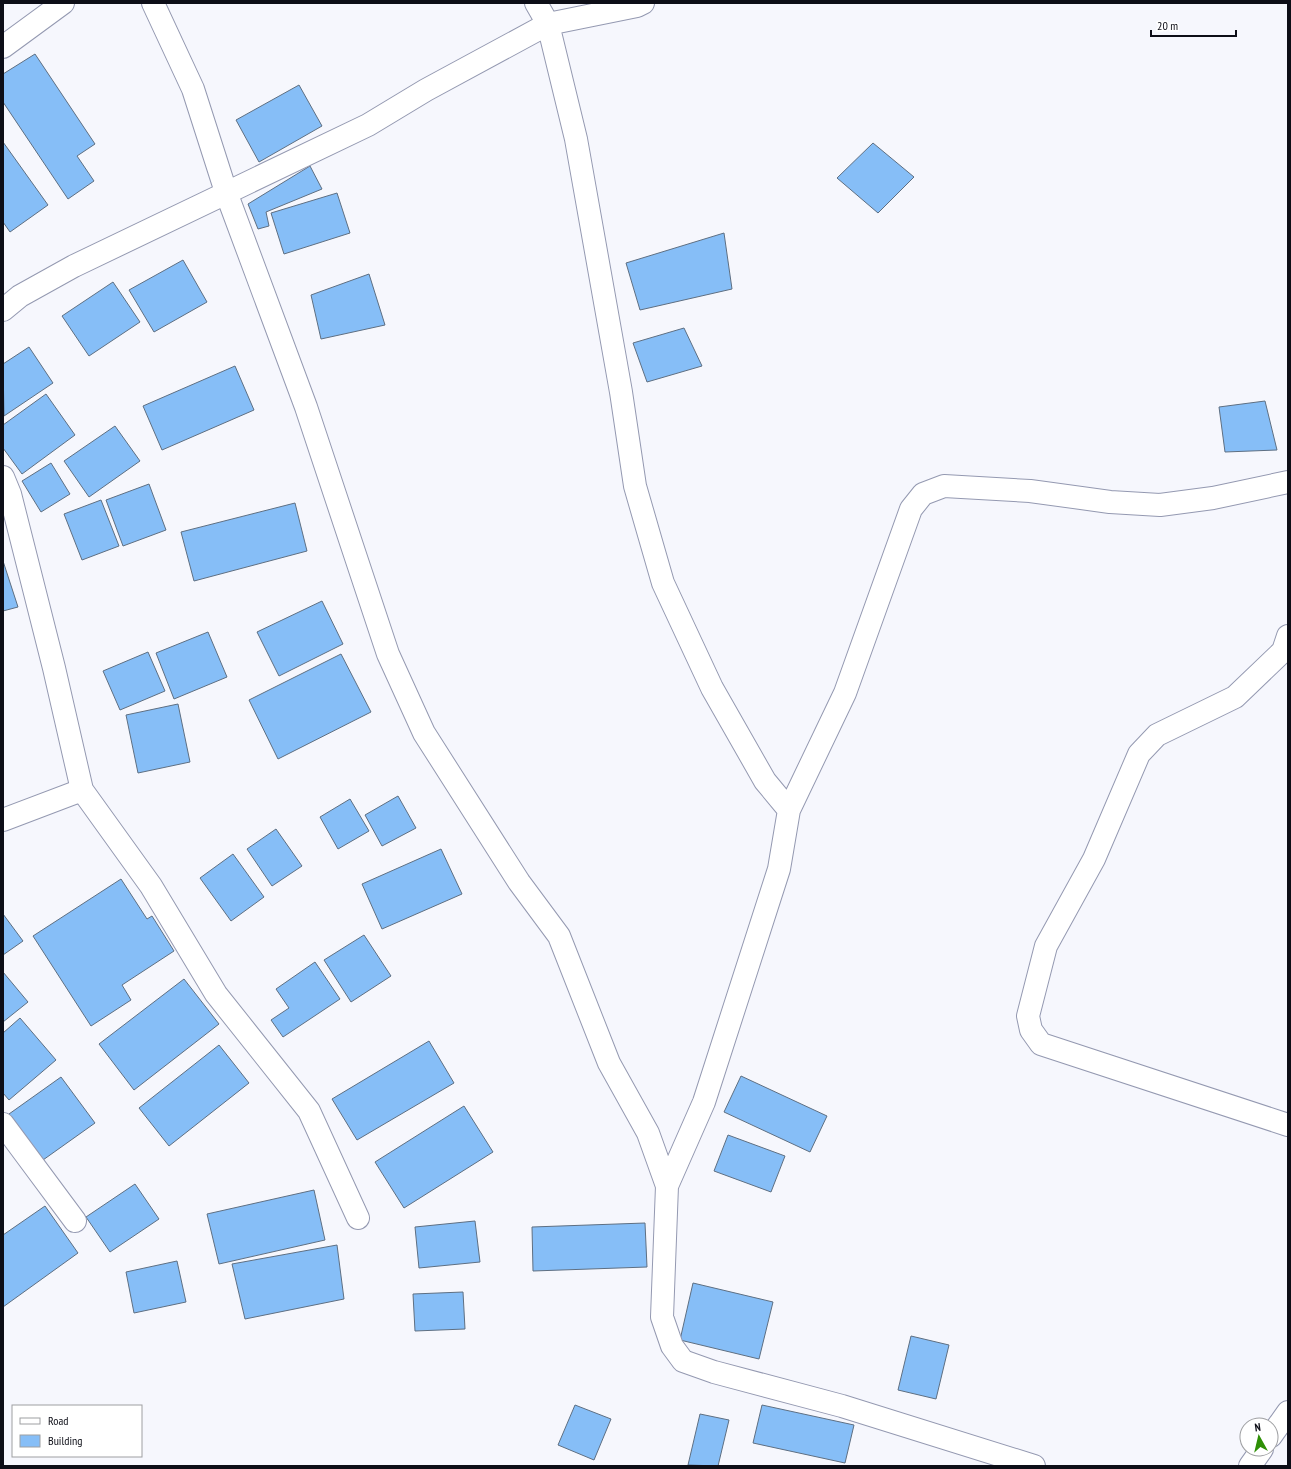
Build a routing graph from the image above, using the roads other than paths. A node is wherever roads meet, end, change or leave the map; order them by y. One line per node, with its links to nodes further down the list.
1 (63, 3): 6 (street)
2 (153, 3): 7 (street)
3 (536, 3): 5 (street)
4 (643, 3): 5 (street)
5 (548, 24): 7 (street); 13 (street)
6 (3, 47)
7 (226, 192): 8 (street); 17 (street)
8 (3, 310)
9 (3, 477): 12 (street)
10 (1288, 482): 13 (street)
11 (1288, 636): 16 (street)
12 (82, 790): 14 (street); 18 (street)
13 (789, 810): 17 (street)
14 (3, 820)
15 (3, 1124): 19 (street)
16 (1288, 1125)
17 (667, 1186): 23 (street)
18 (358, 1218)
19 (75, 1221)
20 (1288, 1412): 21 (street)
21 (1279, 1425)
22 (1256, 1457): 24 (street)
23 (1034, 1466)
24 (1250, 1466)

